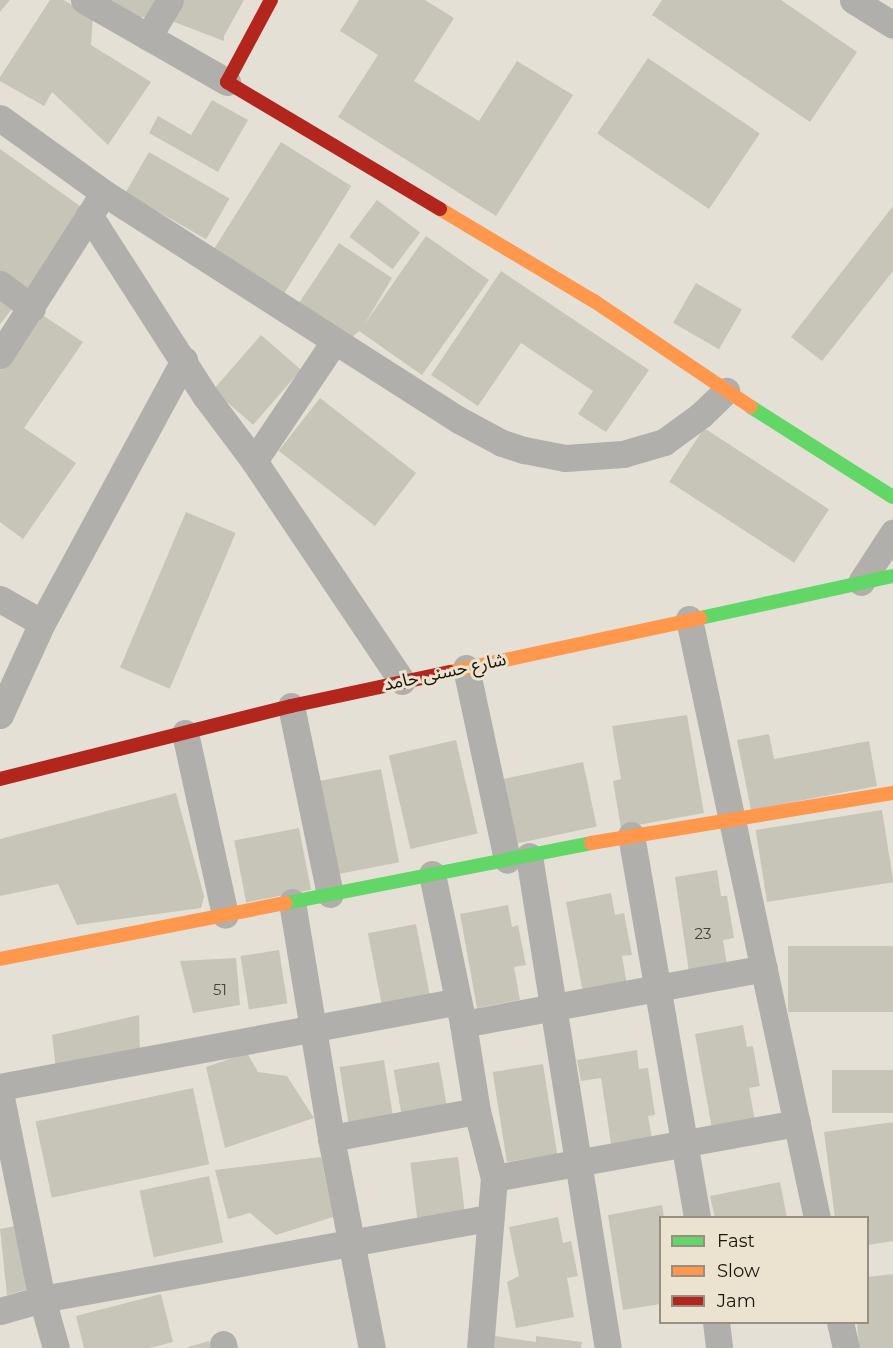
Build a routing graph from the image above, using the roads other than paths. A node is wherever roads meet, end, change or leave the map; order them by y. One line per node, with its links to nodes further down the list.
1 (84, 0): 6 (street)
2 (170, 0): 6 (street)
3 (271, 0): 7 (street)
4 (853, 0): 5 (street)
5 (891, 16)
6 (148, 37): 7 (street)
7 (226, 82): 15 (street)
8 (0, 118): 9 (street)
9 (96, 204): 11 (street); 12 (street); 14 (street)
10 (0, 284): 11 (street)
11 (32, 308): 13 (street)
12 (334, 342): 15 (street); 16 (street)
13 (0, 355)
14 (184, 360): 16 (street); 23 (street)
15 (726, 391): 17 (street)
16 (254, 461): 25 (street)
17 (893, 497)
18 (893, 533): 20 (street)
19 (893, 576): 20 (street, شارع حسنى حامد)
20 (861, 582): 22 (street, شارع حسنى حامد)
21 (0, 599): 23 (street)
22 (689, 619): 24 (street, شارع حسنى حامد); 31 (street)
23 (42, 623): 27 (street)
24 (466, 668): 25 (street, شارع حسنى حامد); 33 (street)
25 (402, 681): 26 (street, شارع حسنى حامد)
26 (291, 706): 28 (street, شارع حسنى حامد); 35 (street)
27 (0, 715)
28 (184, 732): 29 (street, شارع حسنى حامد); 37 (street)
29 (0, 779)
30 (893, 793): 31 (street)
31 (731, 820): 32 (street); 39 (street)
32 (631, 835): 33 (street); 40 (street)
33 (518, 858): 34 (street); 41 (street)
34 (432, 874): 35 (street); 42 (street)
35 (330, 894): 36 (street)
36 (292, 902): 37 (street); 43 (street)
37 (225, 915): 38 (street)
38 (0, 959)
39 (764, 968): 40 (street); 47 (street)
40 (657, 988): 41 (street); 49 (street)
41 (554, 1007): 42 (street); 50 (street)
42 (460, 1012): 43 (street); 46 (street)
43 (314, 1028): 44 (street); 48 (street)
44 (0, 1088)
45 (0, 1094): 56 (street)
46 (477, 1111): 48 (street); 51 (street)
47 (797, 1123): 49 (street); 53 (street)
48 (332, 1138): 55 (street)
49 (684, 1144): 50 (street); 52 (street)
50 (579, 1163): 51 (street); 63 (street)
51 (494, 1178): 54 (street)
52 (698, 1216)
53 (817, 1216)
54 (491, 1217): 55 (street); 62 (street)
55 (351, 1243): 56 (street); 61 (street)
56 (42, 1299): 57 (street); 60 (street)
57 (0, 1311)
58 (716, 1324): 64 (street)
59 (840, 1324): 65 (street)
60 (56, 1348)
61 (372, 1348)
62 (480, 1348)
63 (608, 1348)
64 (719, 1348)
65 (846, 1348)

